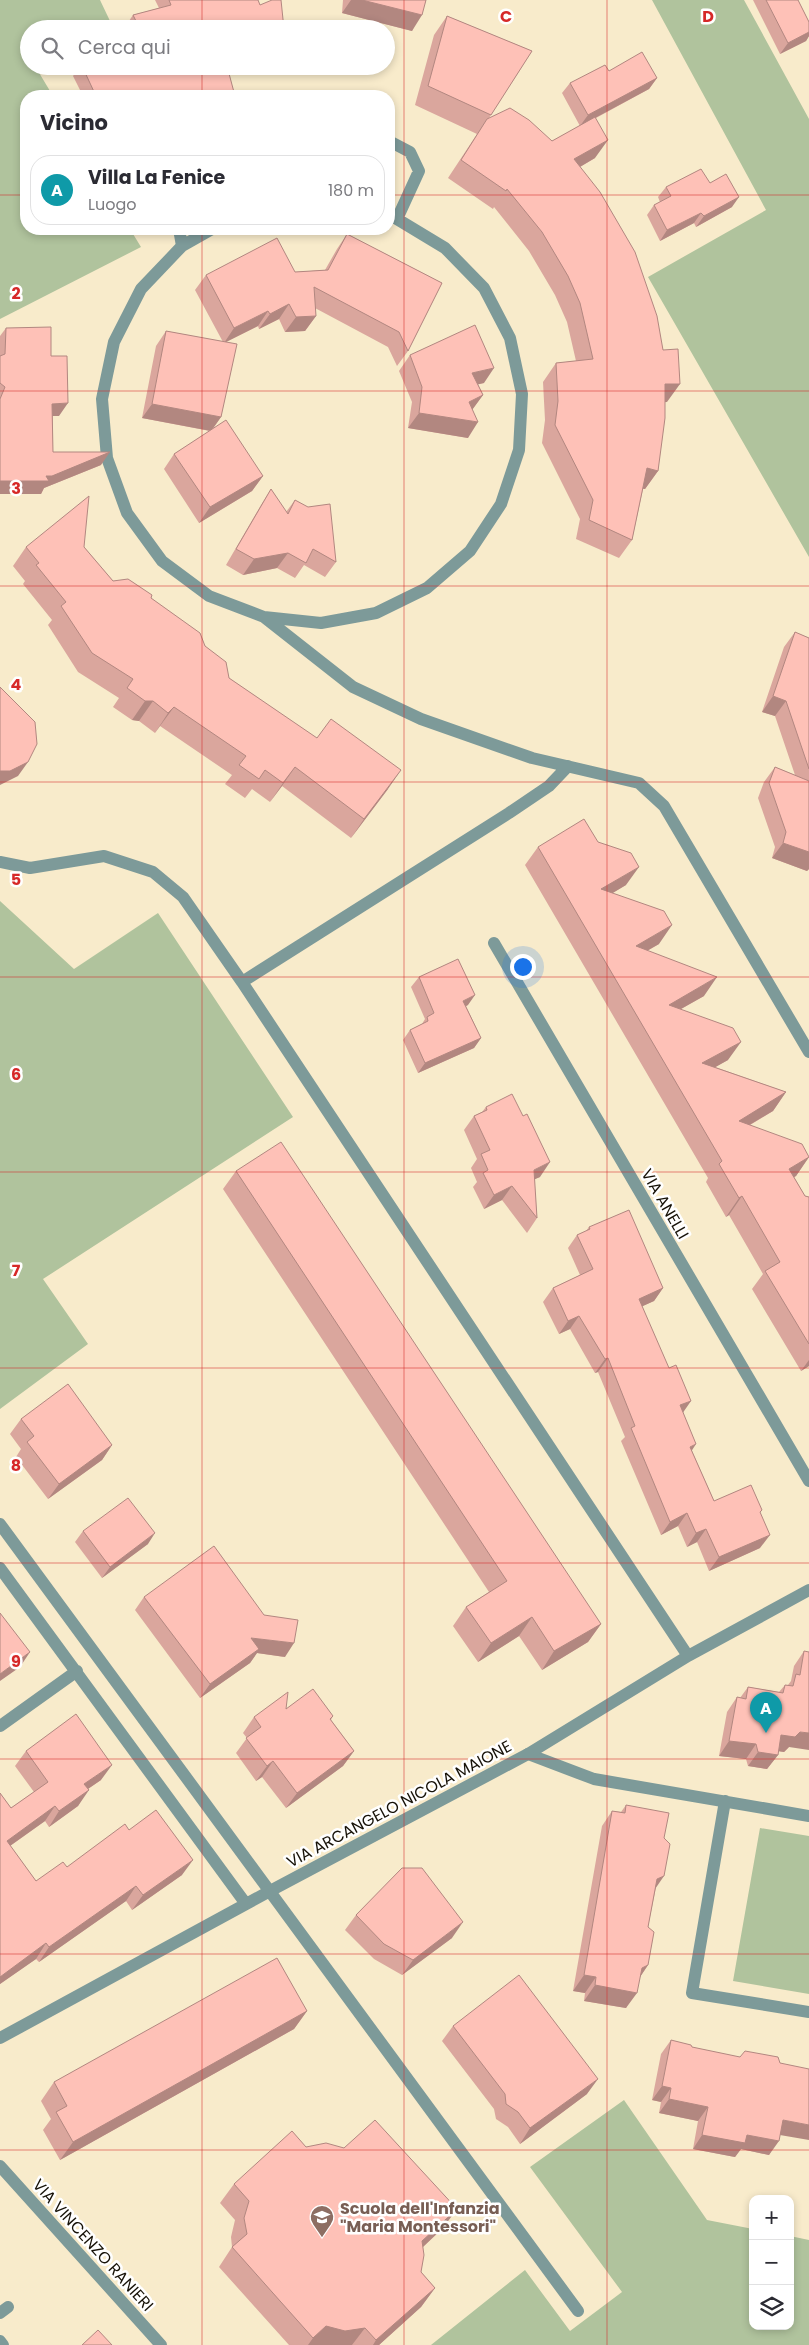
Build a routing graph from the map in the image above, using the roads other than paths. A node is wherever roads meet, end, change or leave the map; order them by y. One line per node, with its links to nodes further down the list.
1 (395, 144): 2 (street)
2 (395, 214)
3 (395, 219): 7 (street)
4 (180, 235): 6 (street)
5 (201, 235): 6 (street)
6 (182, 246): 7 (street)
7 (264, 617): 8 (street)
8 (568, 766): 11 (street); 12 (street)
9 (0, 862): 11 (street)
10 (494, 943): 13 (street, VIA ANELLI)
11 (242, 982): 17 (street)
12 (809, 1052)
13 (809, 1481)
14 (0, 1524): 23 (street)
15 (0, 1568): 18 (street)
16 (809, 1590): 17 (street, VIA ARCANGELO NICOLA MAIONE)
17 (688, 1656): 20 (street, VIA ARCANGELO NICOLA MAIONE)
18 (77, 1671): 19 (street); 24 (street)
19 (0, 1726)
20 (528, 1754): 21 (street); 23 (street, VIA ARCANGELO NICOLA MAIONE)
21 (725, 1801): 22 (street); 25 (street)
22 (809, 1816)
23 (270, 1891): 24 (street, VIA ARCANGELO NICOLA MAIONE); 28 (street)
24 (246, 1904): 26 (street, VIA ARCANGELO NICOLA MAIONE)
25 (809, 2012)
26 (0, 2038)
27 (0, 2166): 31 (street, VIA VINCENZO RANIERI)
28 (578, 2311)
29 (0, 2341): 30 (street)
30 (3, 2345)
31 (161, 2345)

